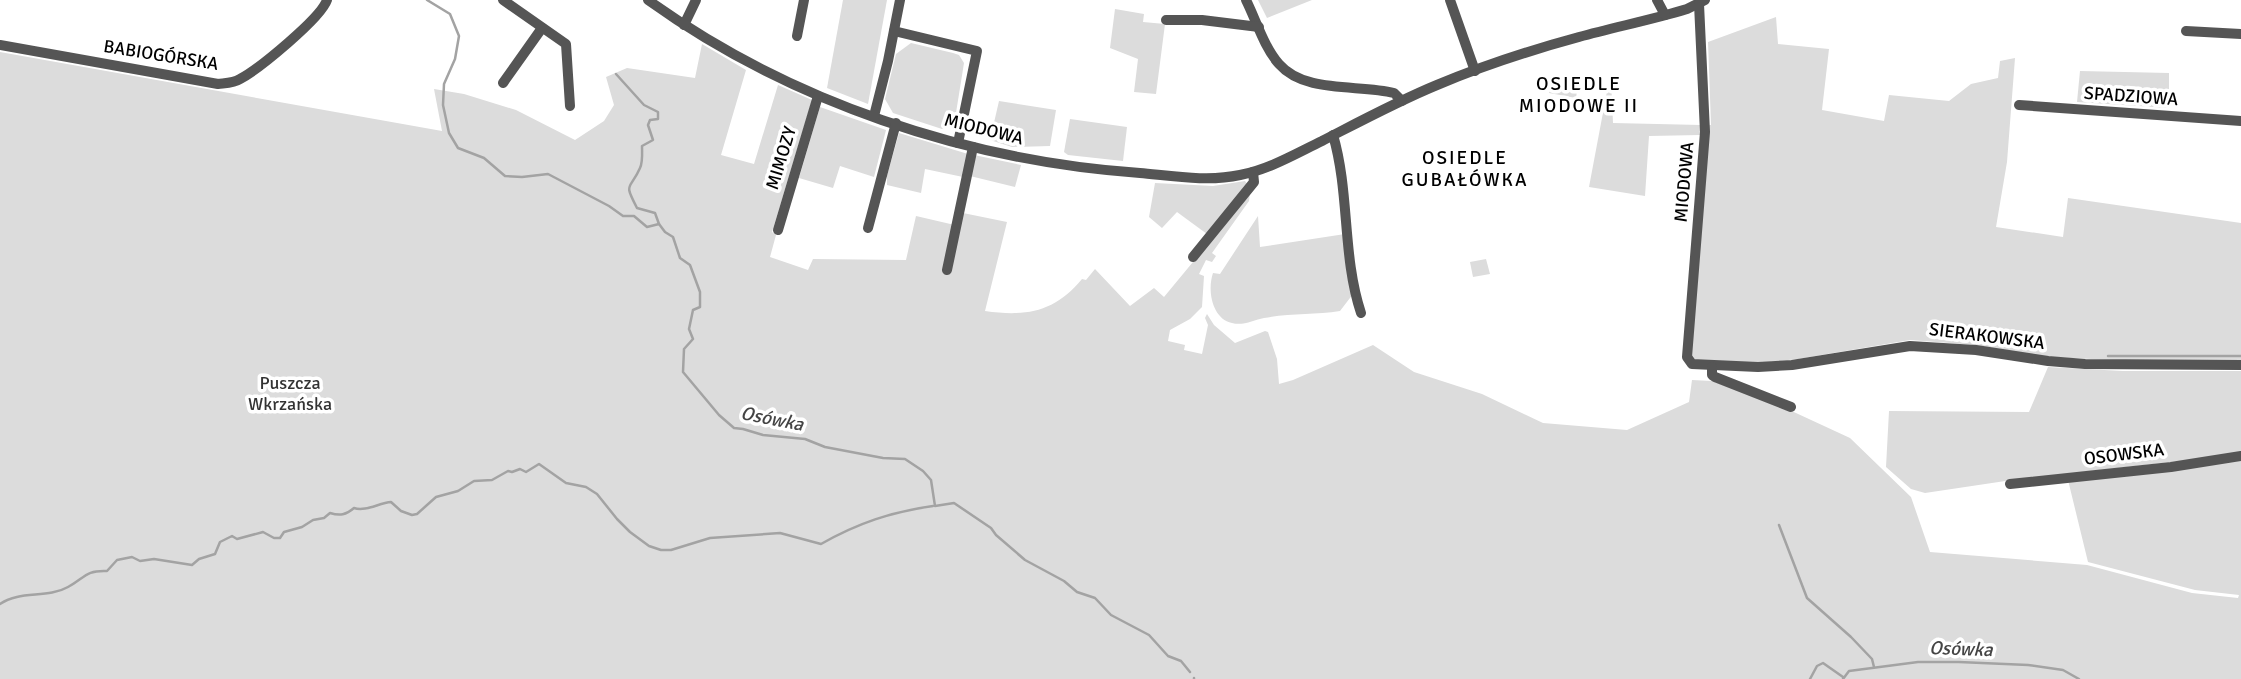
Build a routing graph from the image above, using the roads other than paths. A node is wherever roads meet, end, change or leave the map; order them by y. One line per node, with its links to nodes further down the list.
1 (327, 0): 20 (street, BABIOGÓRSKA)
2 (503, 0): 14 (street)
3 (648, 0): 13 (street, MIODOWA)
4 (696, 0): 13 (street)
5 (804, 0): 19 (street)
6 (900, 0): 16 (street)
7 (1246, 0): 15 (street)
8 (1450, 0): 21 (street)
9 (1657, 0): 11 (street)
10 (1702, 2): 11 (street, MIODOWA); 39 (street, MIODOWA)
11 (1665, 15): 21 (street, MIODOWA)
12 (1166, 20): 15 (street)
13 (684, 25): 23 (street, MIODOWA)
14 (542, 27): 22 (street); 26 (street)
15 (1259, 27): 24 (street)
16 (894, 31): 27 (street); 31 (street)
17 (2186, 31): 18 (street)
18 (2241, 34)
19 (797, 36)
20 (0, 45)
21 (1471, 76): 24 (street, MIODOWA)
22 (503, 83)
23 (818, 96): 27 (street, MIODOWA); 35 (street, MIMOZY)
24 (1402, 101): 30 (street, MIODOWA)
25 (2019, 105): 28 (street, SPADZIOWA)
26 (570, 106)
27 (874, 116): 29 (street, MIODOWA)
28 (2241, 121)
29 (896, 123): 31 (street, MIODOWA); 34 (street)
30 (1333, 135): 33 (street, MIODOWA); 38 (street)
31 (958, 143): 32 (street, MIODOWA)
32 (973, 147): 33 (street, MIODOWA); 37 (street)
33 (1253, 172): 36 (street)
34 (868, 228)
35 (778, 230)
36 (1193, 257)
37 (947, 270)
38 (1361, 313)
39 (1689, 362): 41 (street, SIERAKOWSKA)
40 (2241, 365): 41 (street, SIERAKOWSKA)
41 (1712, 366): 42 (street)
42 (1791, 407)
43 (2241, 456): 44 (street, OSOWSKA)
44 (2010, 484)

